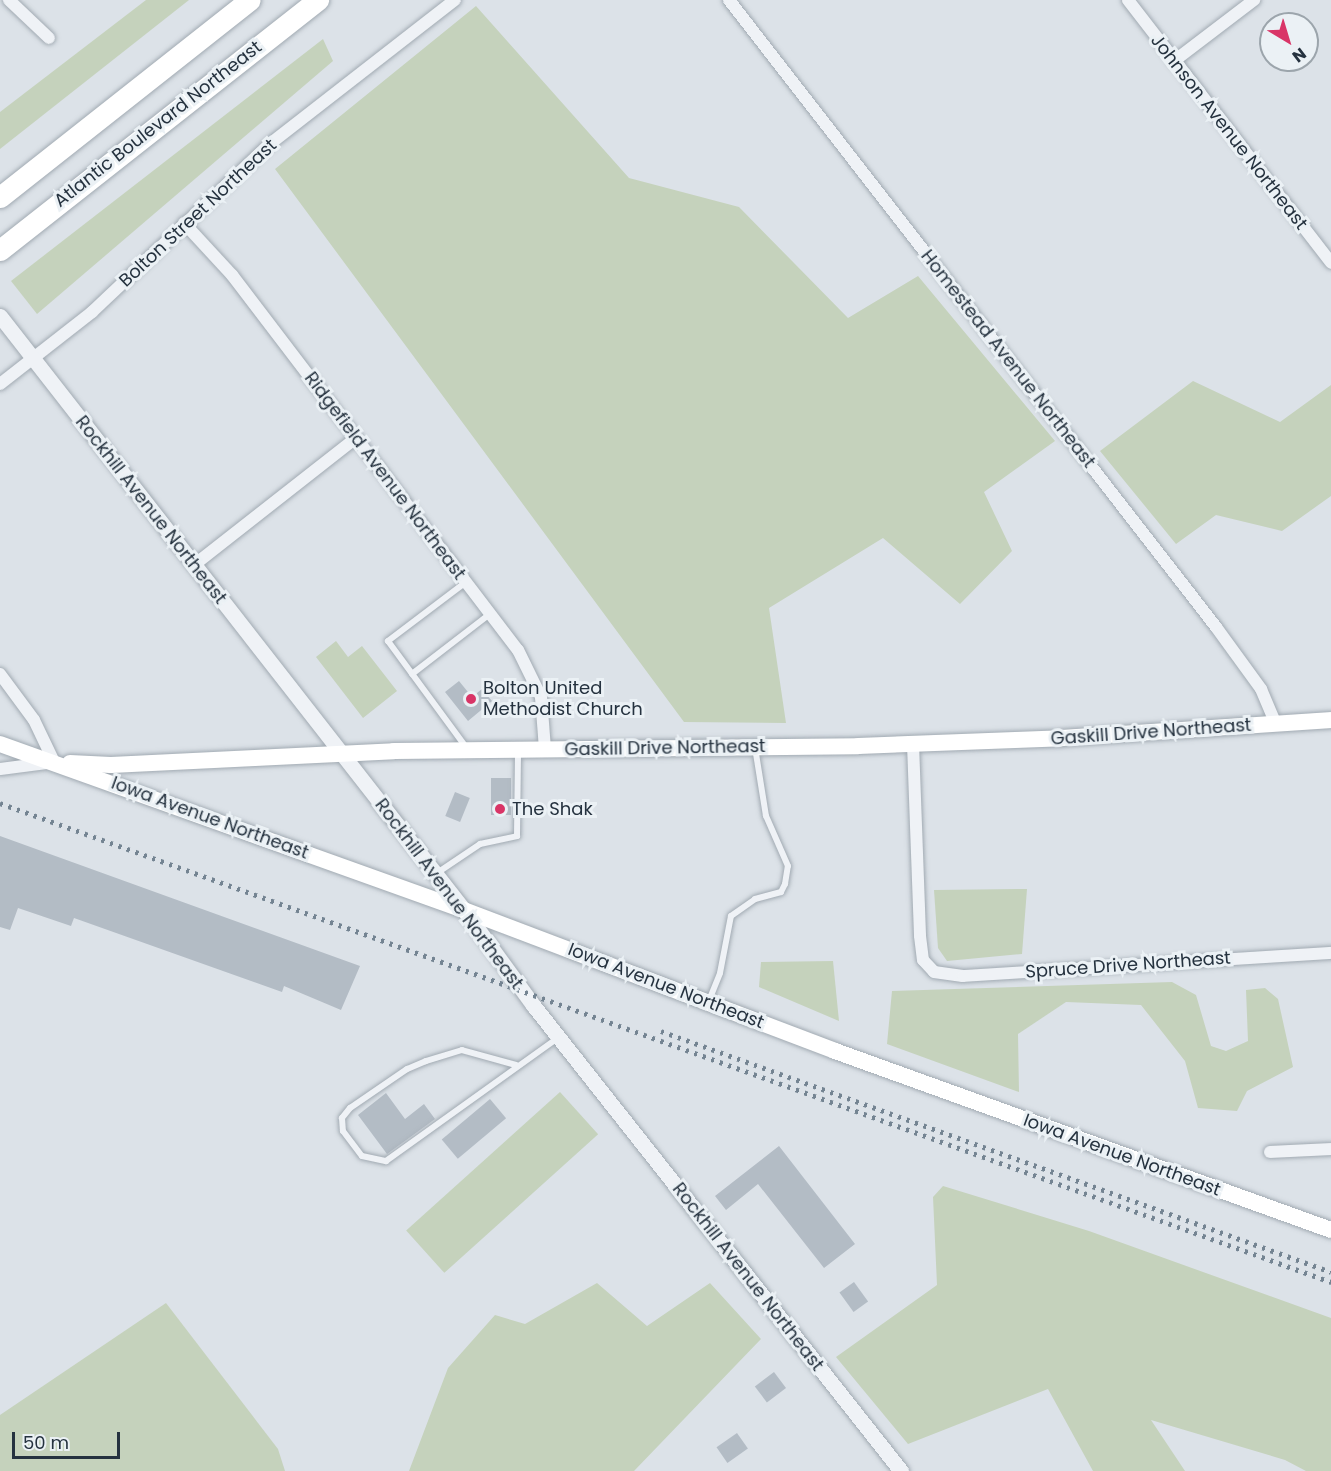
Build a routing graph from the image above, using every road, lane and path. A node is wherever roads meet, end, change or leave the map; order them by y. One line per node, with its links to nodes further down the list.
1 (9, 0): 8 (street)
2 (249, 0): 10 (highway)
3 (318, 0): 12 (highway, Atlantic Boulevard Northeast)
4 (455, 0): 11 (street, Bolton Street Northeast)
5 (729, 0): 24 (street, Homestead Avenue Northeast)
6 (1128, 0): 9 (street, Johnson Avenue Northeast)
7 (1254, 0): 9 (street)
8 (49, 38)
9 (1174, 61): 13 (street, Johnson Avenue Northeast)
10 (0, 197)
11 (184, 223): 15 (street, Bolton Street Northeast); 17 (street, Ridgefield Avenue Northeast)
12 (4, 247)
13 (1331, 263)
14 (0, 316): 15 (street, Rockhill Avenue Northeast)
15 (34, 359): 16 (street, Bolton Street Northeast); 18 (street, Rockhill Avenue Northeast)
16 (0, 384)
17 (356, 438): 18 (street); 19 (street, Ridgefield Avenue Northeast)
18 (194, 565): 31 (street, Rockhill Avenue Northeast)
19 (466, 582): 20 (street, Ridgefield Avenue Northeast); 22 (lane)
20 (490, 614): 22 (lane); 29 (street, Ridgefield Avenue Northeast)
21 (0, 674): 32 (street)
22 (412, 674): 30 (lane)
23 (1331, 720): 24 (main road, Gaskill Drive Northeast)
24 (1276, 724): 26 (main road, Gaskill Drive Northeast)
25 (0, 744): 32 (main road, Iowa Avenue Northeast)
26 (914, 744): 27 (main road, Gaskill Drive Northeast); 36 (street, Spruce Drive Northeast)
27 (755, 747): 29 (main road, Gaskill Drive Northeast); 37 (lane)
28 (518, 749): 29 (main road, Gaskill Drive Northeast); 30 (main road, Gaskill Drive Northeast); 34 (lane)
29 (545, 749)
30 (468, 750): 31 (main road, Gaskill Drive Northeast)
31 (341, 753): 32 (main road, Gaskill Drive Northeast); 34 (street, Rockhill Avenue Northeast)
32 (54, 762): 33 (street, Gaskill Drive Northeast); 35 (main road, Iowa Avenue Northeast)
33 (0, 769)
34 (435, 875): 35 (street, Rockhill Avenue Northeast)
35 (464, 910): 37 (main road, Iowa Avenue Northeast); 38 (street, Rockhill Avenue Northeast)
36 (1331, 953)
37 (708, 1002): 42 (main road, Iowa Avenue Northeast)
38 (558, 1037): 39 (lane); 43 (street, Rockhill Avenue Northeast)
39 (516, 1065): 39 (lane)
40 (1331, 1149): 41 (street)
41 (1270, 1152)
42 (1331, 1230)
43 (901, 1471)

